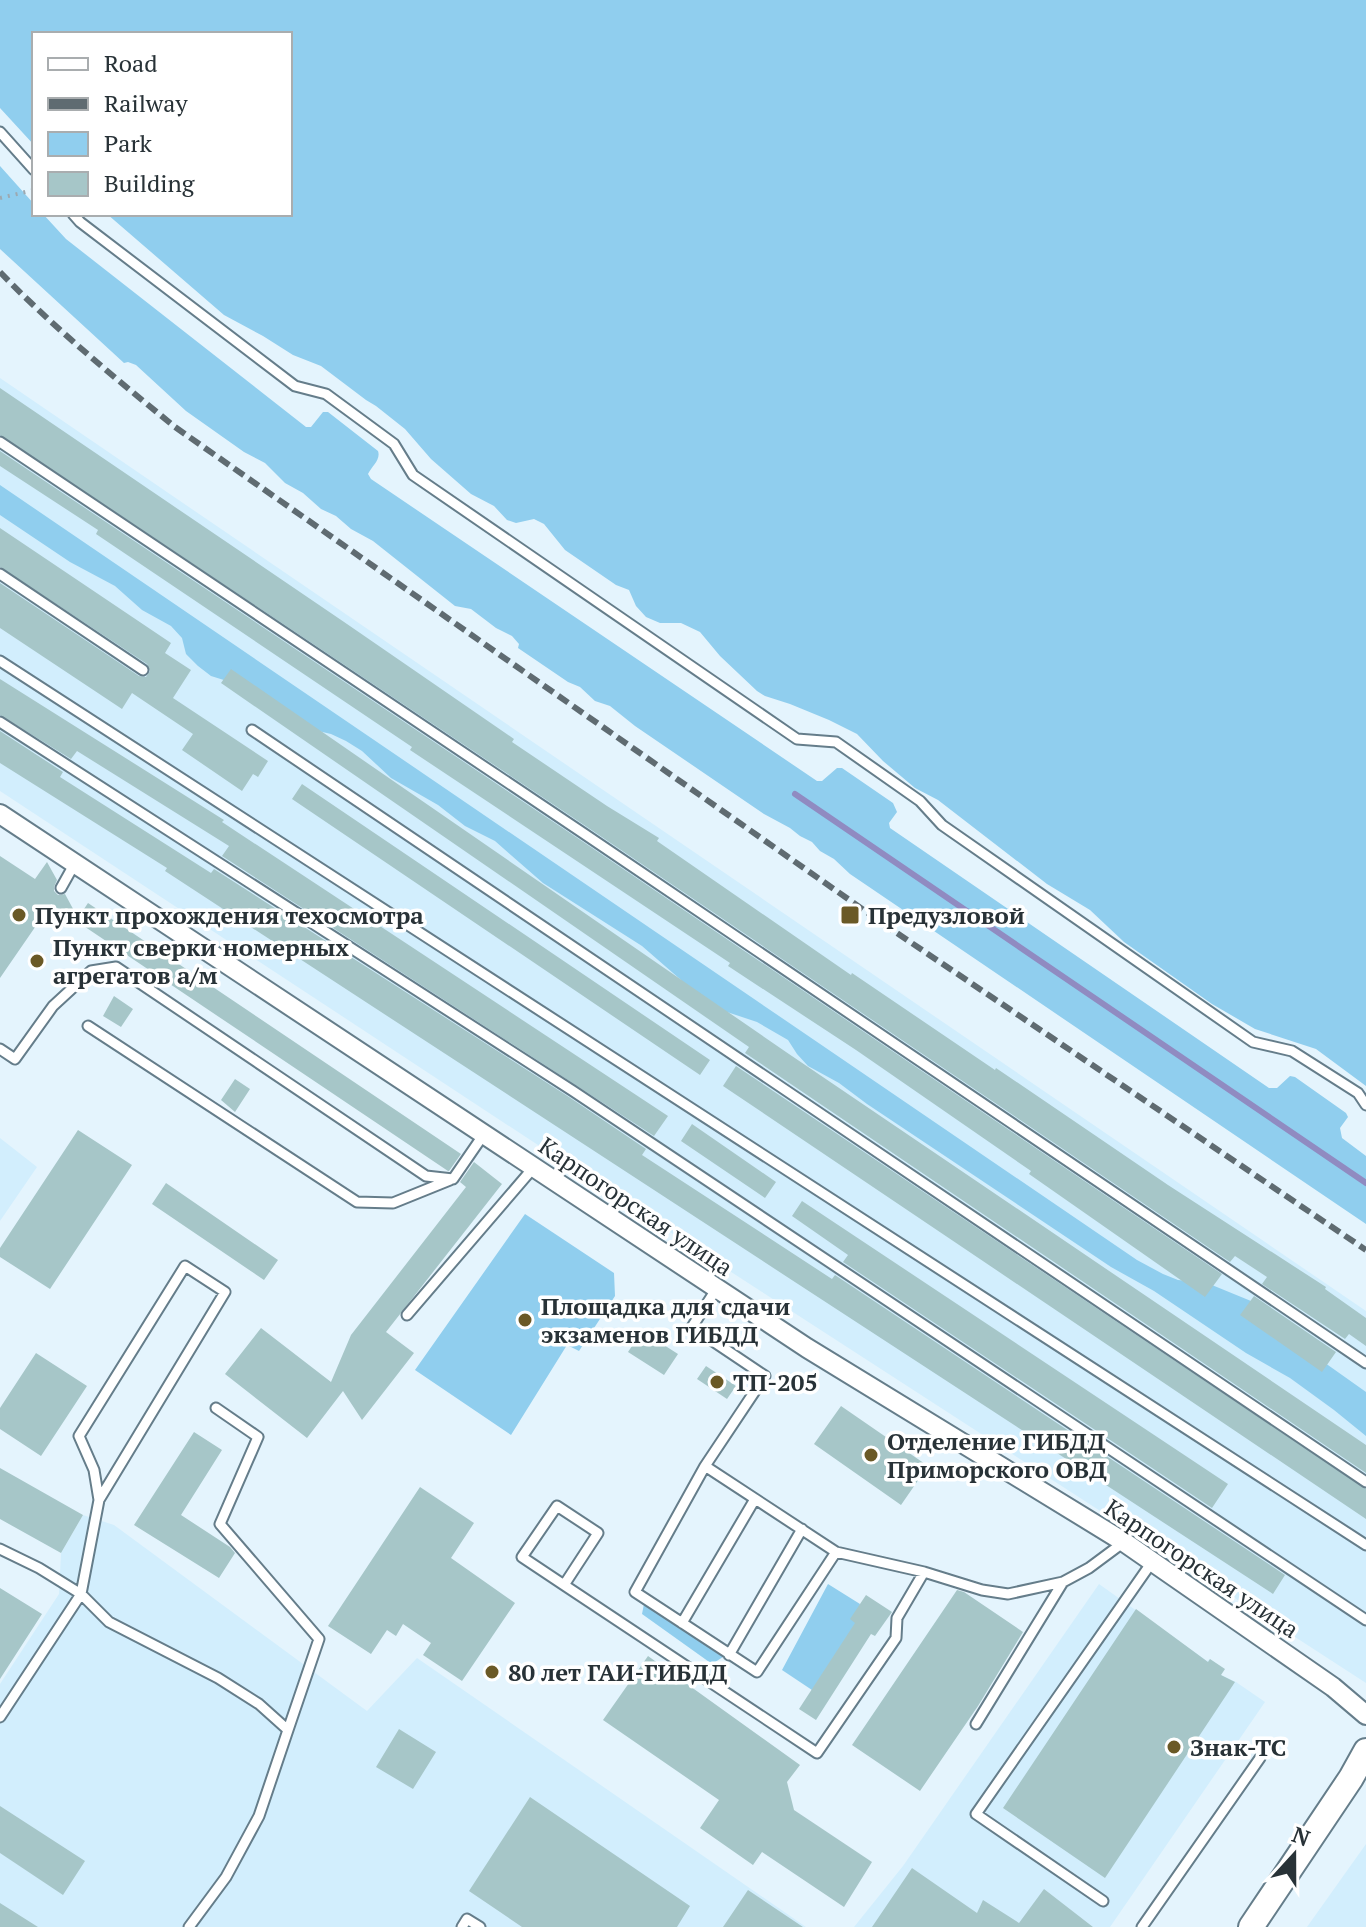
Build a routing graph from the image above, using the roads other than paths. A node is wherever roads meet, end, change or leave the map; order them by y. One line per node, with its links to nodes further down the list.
1 (0, 132): 2 (lane)
2 (32, 168)
3 (75, 216): 15 (lane)
4 (0, 442): 21 (lane)
5 (0, 574): 7 (lane)
6 (0, 661): 29 (lane)
7 (143, 670)
8 (0, 722): 37 (lane)
9 (252, 730): 24 (lane)
10 (0, 814): 11 (street, Карпогорская улица)
11 (75, 863): 12 (lane); 16 (street, Карпогорская улица)
12 (61, 888)
13 (88, 1026): 18 (lane)
14 (0, 1049): 18 (lane)
15 (1366, 1105)
16 (484, 1134): 17 (street, Карпогорская улица); 18 (lane)
17 (534, 1167): 19 (street, Карпогорская улица); 20 (lane)
18 (453, 1179)
19 (717, 1288): 23 (lane); 28 (street, Карпогорская улица)
20 (407, 1315)
21 (1366, 1363)
22 (216, 1408): 43 (lane)
23 (705, 1466): 25 (lane); 38 (lane)
24 (1366, 1482)
25 (755, 1499): 27 (lane); 38 (lane)
26 (99, 1500): 26 (lane); 36 (lane)
27 (802, 1529): 31 (lane); 39 (lane)
28 (1124, 1542): 32 (street, Карпогорская улица); 34 (lane)
29 (1366, 1545)
30 (0, 1549): 36 (lane)
31 (836, 1552): 33 (lane); 39 (lane)
32 (1152, 1562): 40 (street, Карпогорская улица); 46 (lane)
33 (924, 1572): 34 (lane); 35 (lane)
34 (1063, 1582): 42 (lane)
35 (564, 1585): 35 (lane)
36 (81, 1594): 41 (lane); 43 (lane)
37 (1366, 1620)
38 (682, 1623): 39 (lane)
39 (729, 1655)
40 (1366, 1715)
41 (0, 1716)
42 (976, 1724)
43 (288, 1730): 47 (lane)
44 (1366, 1752): 51 (street)
45 (1260, 1758): 50 (lane)
46 (1103, 1901)
47 (189, 1927)
48 (462, 1927): 49 (lane)
49 (480, 1927)
50 (1142, 1927)
51 (1251, 1927)

